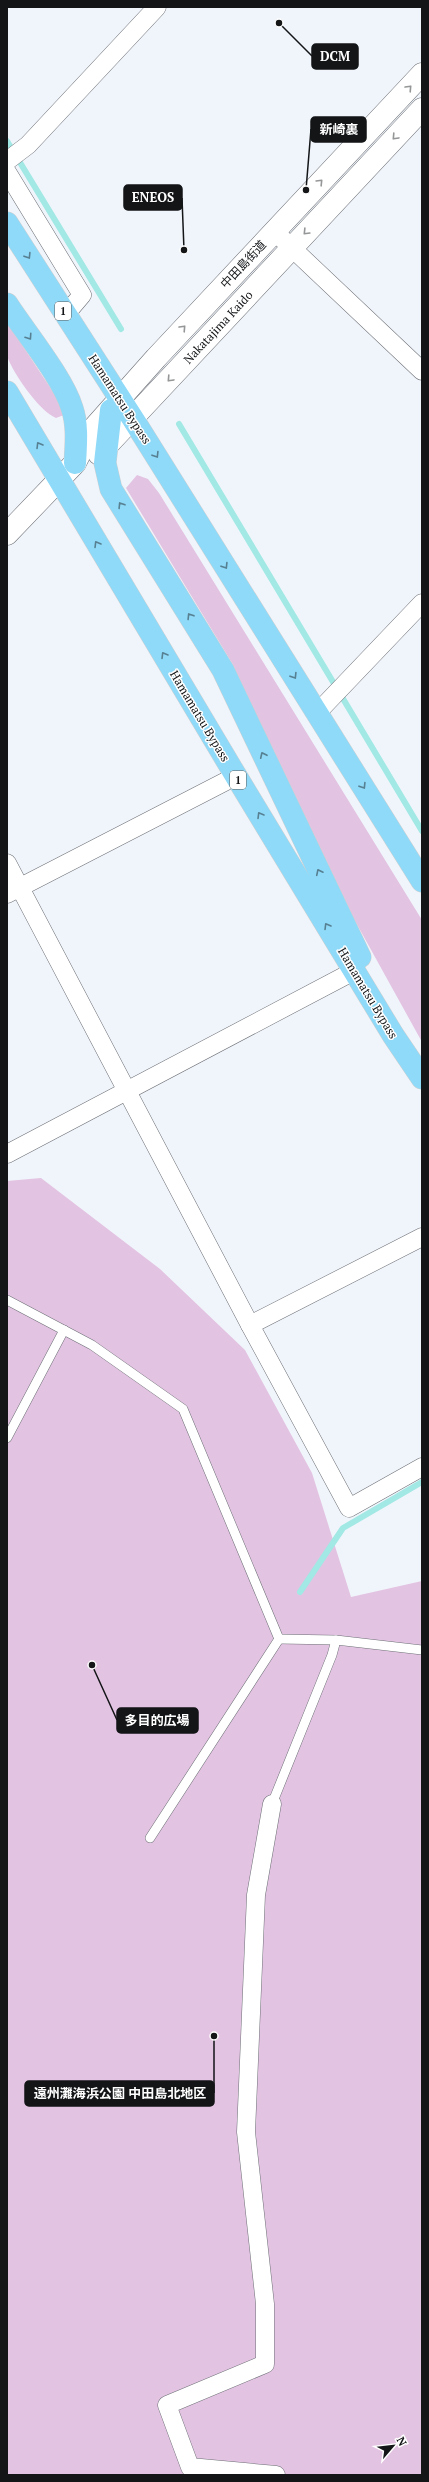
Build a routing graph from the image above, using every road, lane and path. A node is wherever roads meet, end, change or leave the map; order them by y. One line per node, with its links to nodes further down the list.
1 (157, 7): 4 (street)
2 (422, 74): 7 (street, 中田島街道, one-way to 2)
3 (422, 109): 8 (street, Nakatajima Kaido, one-way to 8)
4 (7, 161)
5 (7, 172): 10 (street)
6 (7, 222): 10 (highway, Hamamatsu Bypass / 1, one-way to 10)
7 (274, 231): 8 (street); 13 (street, 中田島街道, one-way to 7)
8 (291, 247): 11 (street); 14 (street, Nakatajima Kaido, one-way to 14)
9 (7, 304): 16 (highway, one-way to 16)
10 (65, 315): 13 (highway, Hamamatsu Bypass / 1)
11 (422, 371)
12 (7, 392): 17 (highway, Hamamatsu Bypass / 1, one-way to 12)
13 (115, 404): 14 (highway, Hamamatsu Bypass / 1); 15 (highway); 16 (street, 中田島街道)
14 (133, 419): 15 (street, Nakatajima Kaido); 20 (highway, Hamamatsu Bypass / 1, one-way to 20)
15 (106, 447): 16 (street, Nakatajima Kaido); 26 (highway, one-way to 15)
16 (74, 463): 17 (street, Nakatajima Kaido)
17 (59, 479): 18 (street, Nakatajima Kaido); 21 (highway, Hamamatsu Bypass / 1, one-way to 17)
18 (7, 534)
19 (422, 603): 20 (street)
20 (323, 707): 23 (highway, Hamamatsu Bypass / 1, one-way to 23)
21 (236, 776): 24 (street); 25 (highway, Hamamatsu Bypass / 1, one-way to 21)
22 (7, 863): 24 (street)
23 (422, 881)
24 (14, 891): 28 (street)
25 (354, 971): 26 (highway, Hamamatsu Bypass / 1); 28 (street)
26 (393, 1035): 27 (highway, Hamamatsu Bypass / 1)
27 (422, 1078)
28 (128, 1092): 29 (street); 32 (street)
29 (7, 1154)
30 (422, 1237): 32 (street)
31 (7, 1300): 33 (lane)
32 (250, 1324): 35 (street)
33 (64, 1330): 34 (lane); 36 (lane)
34 (7, 1438)
35 (422, 1468)
36 (279, 1639): 37 (lane); 40 (lane)
37 (336, 1640): 38 (lane); 39 (lane)
38 (422, 1650)
39 (272, 1804): 41 (street)
40 (150, 1838)
41 (276, 2475)

